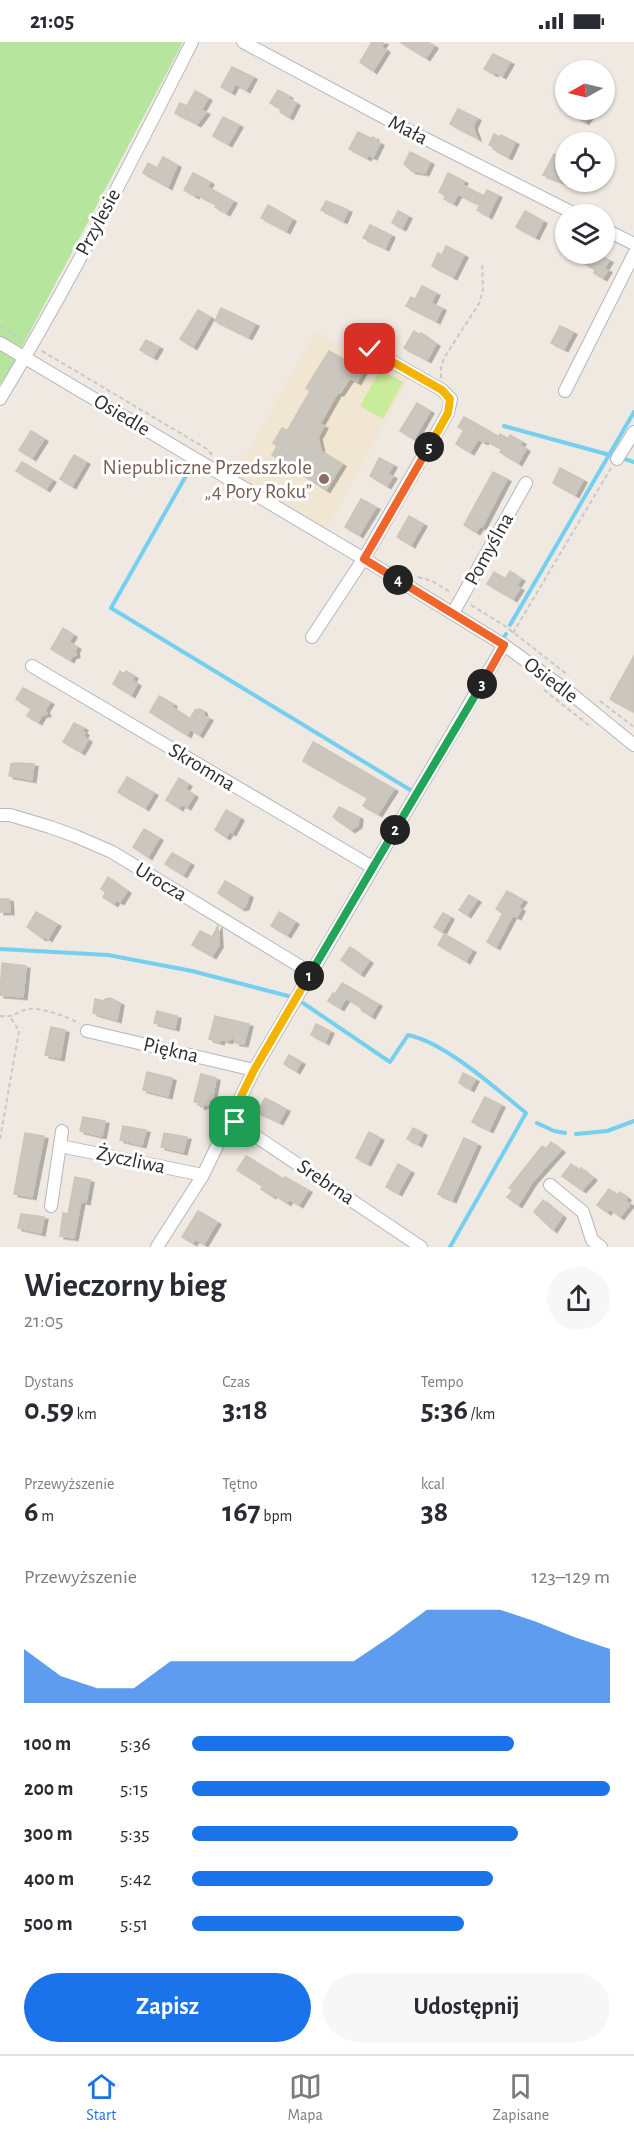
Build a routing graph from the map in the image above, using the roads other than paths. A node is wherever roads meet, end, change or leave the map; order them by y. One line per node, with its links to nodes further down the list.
1 (192, 42): 9 (street, Przylesie)
2 (243, 42): 3 (street, Mała)
3 (555, 204)
4 (615, 235): 5 (street)
5 (634, 244)
6 (634, 254): 10 (street)
7 (0, 344): 9 (street, Osiedle)
8 (370, 349): 15 (street)
9 (25, 357): 11 (street, Przylesie); 15 (street, Osiedle)
10 (565, 391)
11 (0, 399)
12 (634, 432): 13 (street)
13 (617, 459)
14 (526, 483): 16 (street, Pomyślna)
15 (364, 559): 16 (street, Osiedle); 17 (street)
16 (453, 613): 18 (street, Osiedle)
17 (312, 637)
18 (504, 645): 20 (street, Osiedle); 22 (street)
19 (32, 666): 22 (street, Skromna)
20 (634, 745)
21 (0, 815): 23 (street, Urocza)
22 (372, 867): 23 (street)
23 (311, 973): 25 (street)
24 (87, 1031): 25 (street, Piękna)
25 (254, 1070): 26 (street)
26 (230, 1119): 29 (street); 33 (street, Srebrna)
27 (62, 1131): 28 (street)
28 (60, 1146): 29 (street, Życzliwa); 31 (street)
29 (202, 1175): 32 (street)
30 (550, 1185): 34 (street)
31 (51, 1206)
32 (158, 1247)
33 (421, 1247)
34 (601, 1247)

